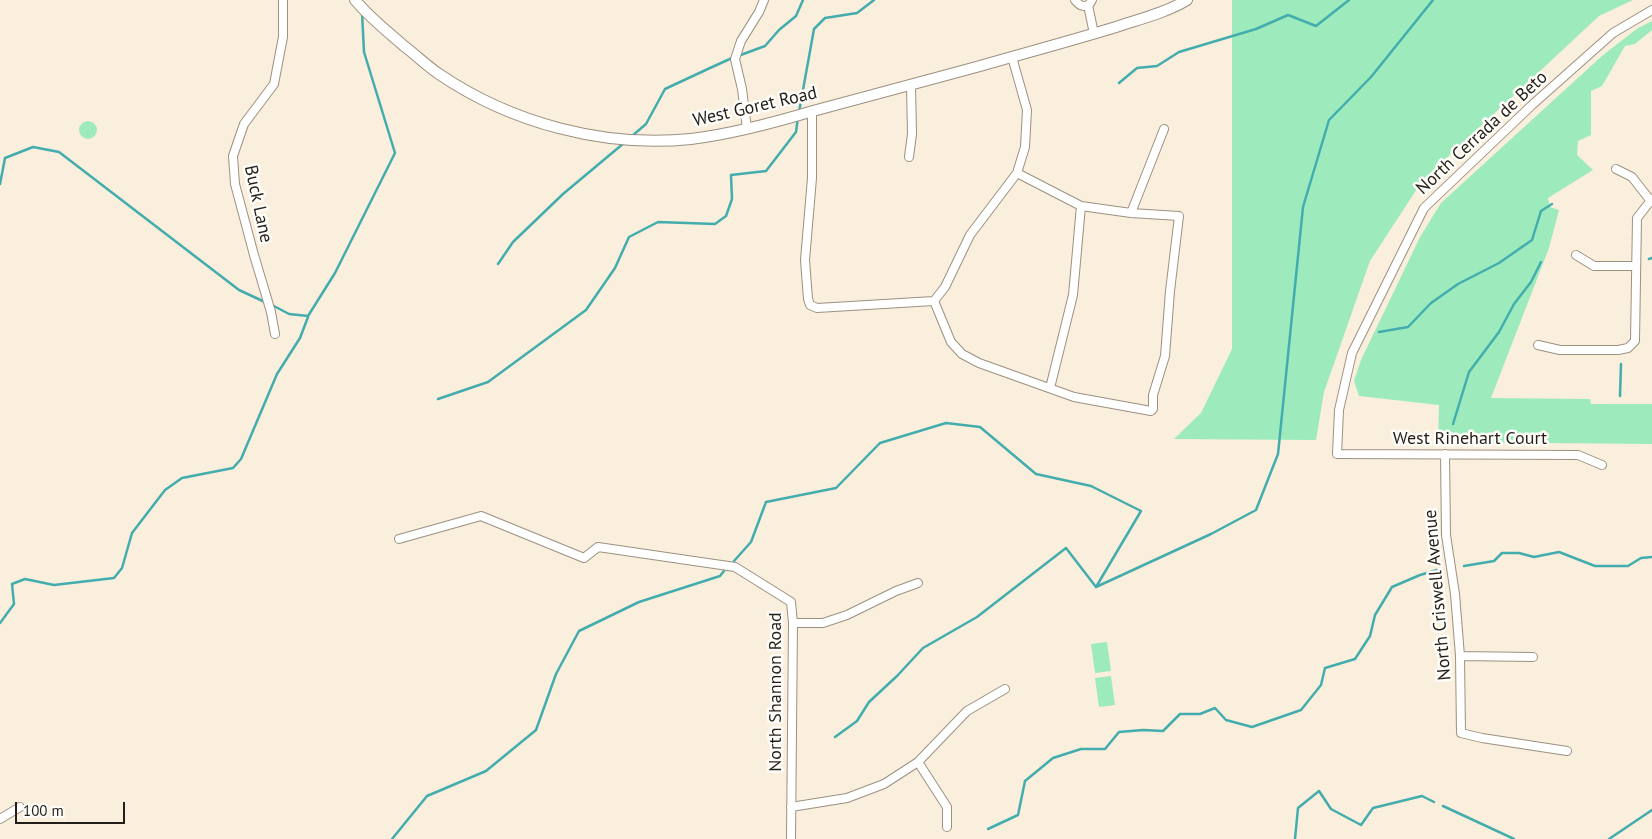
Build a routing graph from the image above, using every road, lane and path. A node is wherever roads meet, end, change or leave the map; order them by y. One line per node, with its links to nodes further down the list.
1 (283, 0): 23 (street, Buck Lane)
2 (356, 0): 12 (street, West Goret Road)
3 (764, 0): 12 (street)
4 (1075, 0): 6 (street)
5 (1187, 0): 8 (street, West Goret Road)
6 (1090, 3): 8 (street)
7 (1652, 10): 26 (street, North Cerrada de Beto)
8 (1094, 34): 9 (street, West Goret Road)
9 (1012, 57): 10 (street, West Goret Road); 16 (street)
10 (910, 85): 11 (street, West Goret Road); 14 (street)
11 (812, 112): 12 (street, West Goret Road); 22 (street)
12 (747, 129)
13 (1164, 129): 19 (street)
14 (909, 157)
15 (1616, 169): 17 (street)
16 (1017, 173): 18 (street); 22 (street)
17 (1651, 200): 21 (street)
18 (1081, 206): 19 (street); 25 (street)
19 (1131, 213): 25 (street)
20 (1576, 255): 21 (street)
21 (1636, 266): 24 (street)
22 (934, 301): 25 (street)
23 (275, 334)
24 (1538, 345)
25 (1050, 388)
26 (1337, 454): 27 (street, West Rinehart Court)
27 (1445, 454): 28 (street, West Rinehart Court); 32 (street, North Criswell Avenue)
28 (1602, 466)
29 (399, 539): 31 (street, North Shannon Road)
30 (918, 583): 31 (street)
31 (793, 623): 38 (street, North Shannon Road)
32 (1460, 656): 33 (street); 35 (street, North Criswell Avenue)
33 (1533, 657)
34 (1005, 690): 36 (street)
35 (1567, 751)
36 (918, 762): 38 (street); 40 (street)
37 (20, 807): 39 (street)
38 (792, 807): 41 (street, North Shannon Road)
39 (0, 819)
40 (947, 827)
41 (791, 839)

